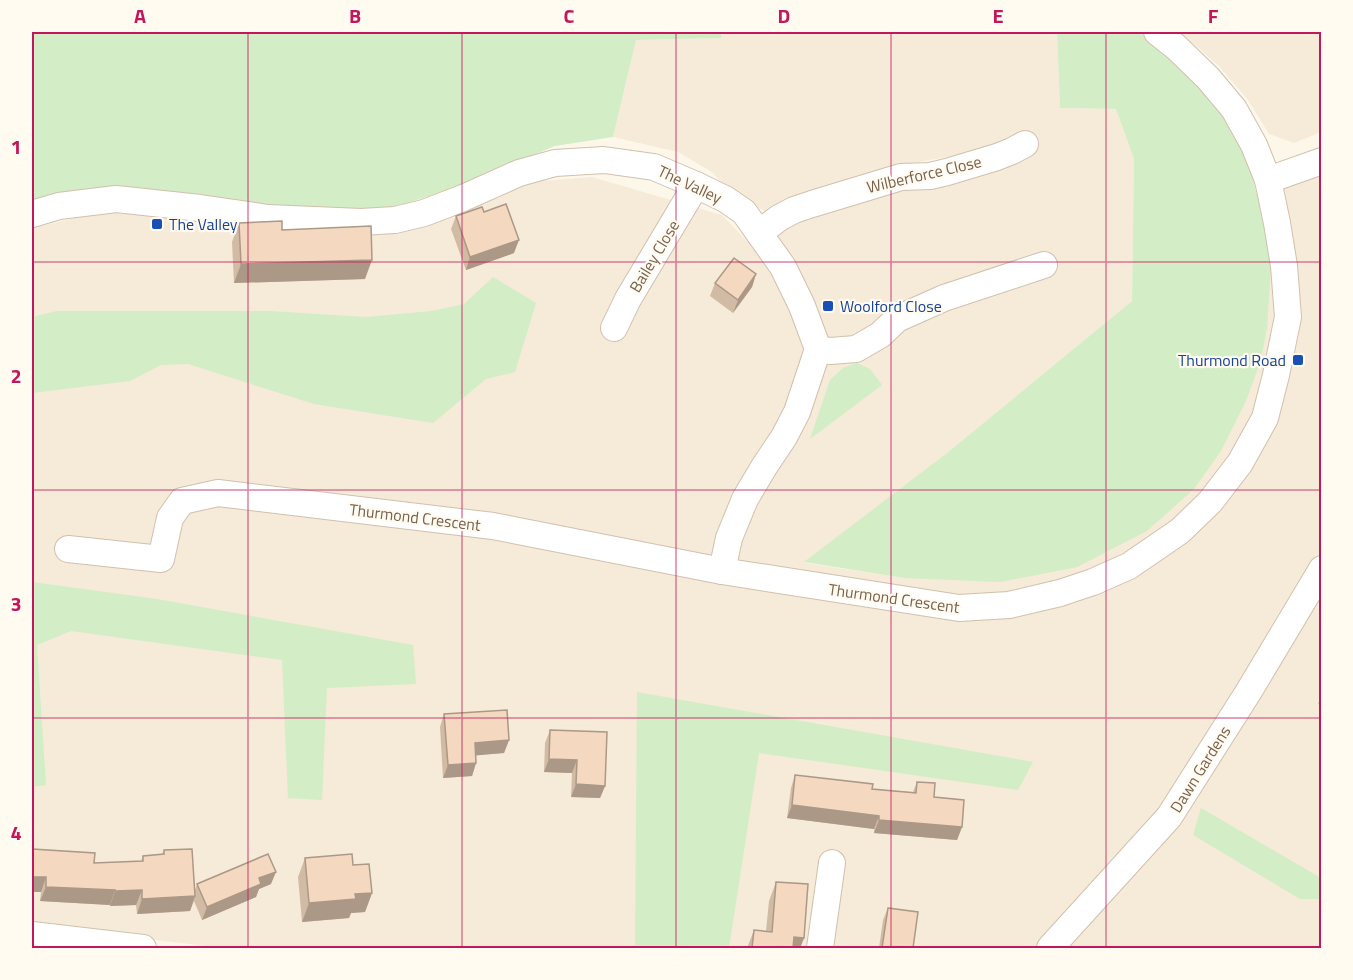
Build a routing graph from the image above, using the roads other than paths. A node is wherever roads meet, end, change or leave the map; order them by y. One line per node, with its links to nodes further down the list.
1 (1157, 32): 4 (street, Thurmond Crescent)
2 (1025, 144): 7 (street, Wilberforce Close)
3 (1322, 161): 4 (street)
4 (1268, 180): 13 (street, Thurmond Crescent)
5 (696, 185): 6 (street, The Valley); 7 (street, The Valley); 9 (street, Bailey Close)
6 (32, 214)
7 (759, 233): 10 (street, The Valley)
8 (1044, 265): 10 (street)
9 (614, 328)
10 (818, 349): 13 (street)
11 (68, 549): 13 (street, Thurmond Crescent)
12 (1322, 569): 19 (street, Dawn Gardens)
13 (722, 571)
14 (832, 863): 18 (street)
15 (32, 935): 16 (street)
16 (91, 945): 17 (street)
17 (143, 948)
18 (820, 948)
19 (1050, 948)

